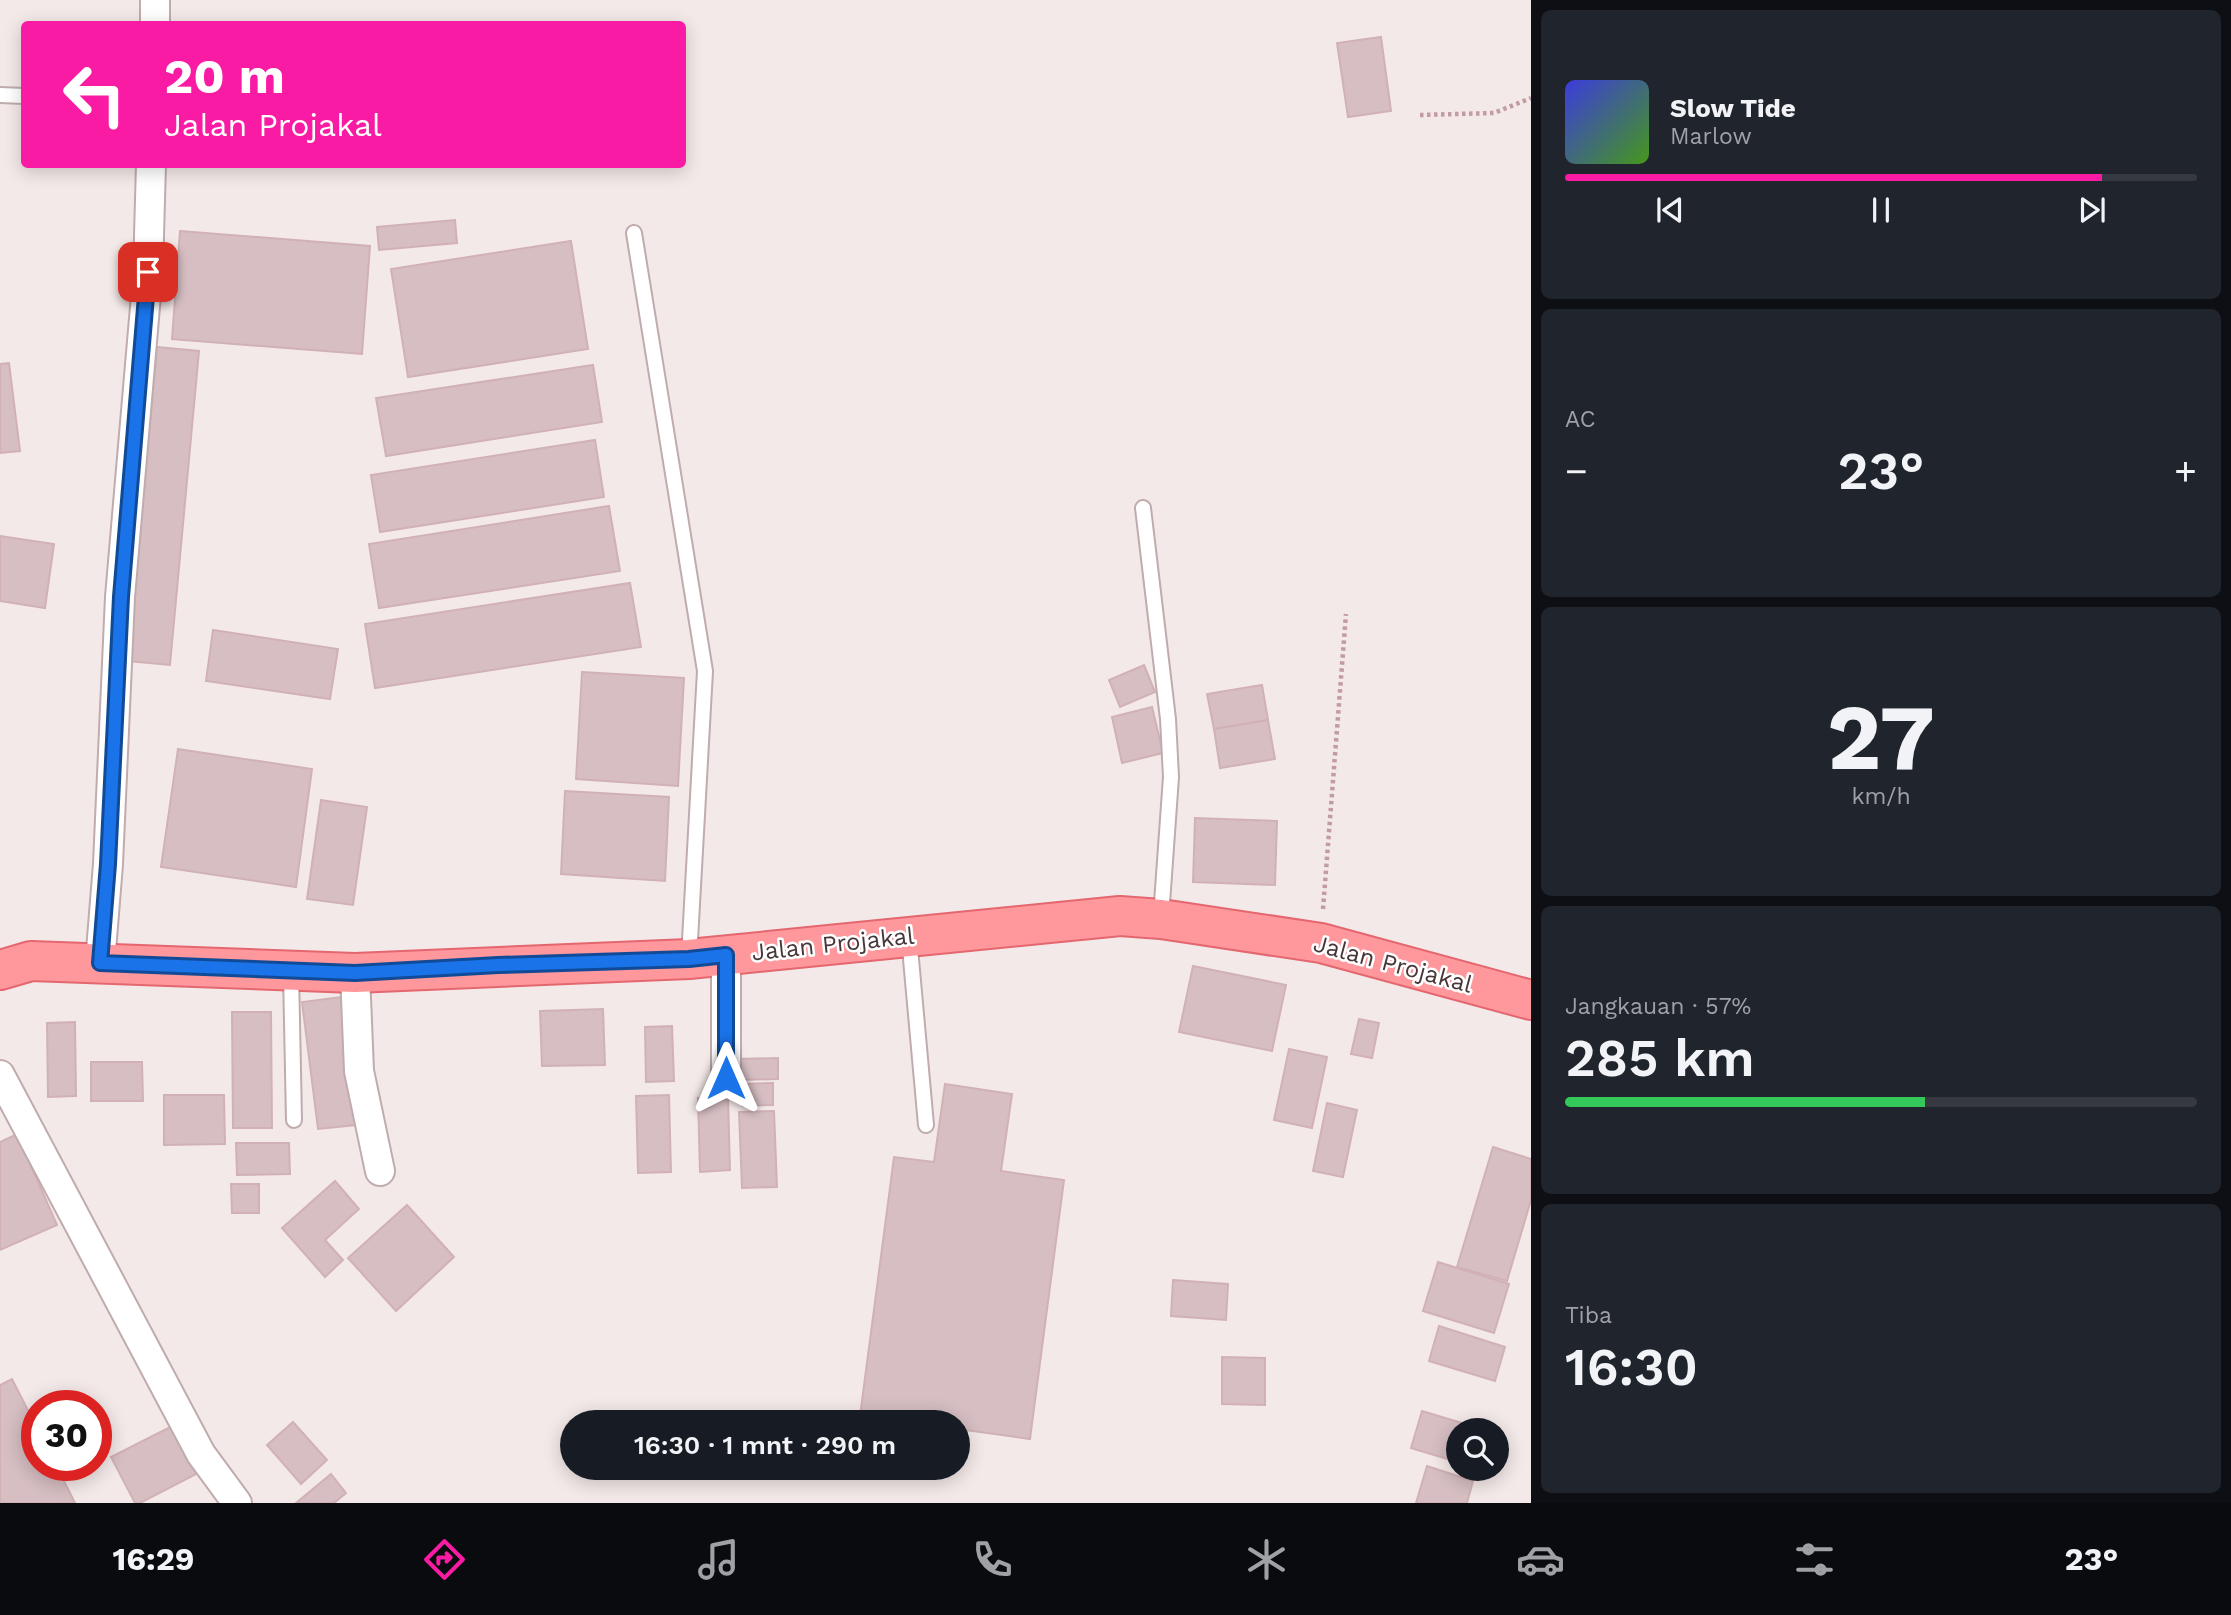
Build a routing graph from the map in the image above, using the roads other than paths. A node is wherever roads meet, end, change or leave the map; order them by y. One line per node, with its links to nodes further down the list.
1 (155, 0): 2 (street)
2 (155, 21)
3 (0, 94): 4 (lane)
4 (21, 96)
5 (151, 168): 12 (street)
6 (634, 233): 11 (lane)
7 (1143, 508): 8 (lane)
8 (1161, 919): 9 (main road, Jalan Projakal); 16 (main road, Jalan Projakal)
9 (909, 936): 10 (main road, Jalan Projakal); 20 (lane)
10 (726, 955): 11 (main road, Jalan Projakal); 18 (street)
11 (689, 959): 15 (main road, Jalan Projakal)
12 (100, 963): 13 (main road, Jalan Projakal); 14 (main road, Jalan Projakal)
13 (0, 970)
14 (291, 970): 15 (main road, Jalan Projakal); 19 (lane)
15 (355, 973): 21 (street)
16 (1531, 1000)
17 (0, 1075): 22 (street)
18 (726, 1078)
19 (294, 1120)
20 (926, 1125)
21 (380, 1171)
22 (237, 1503)

